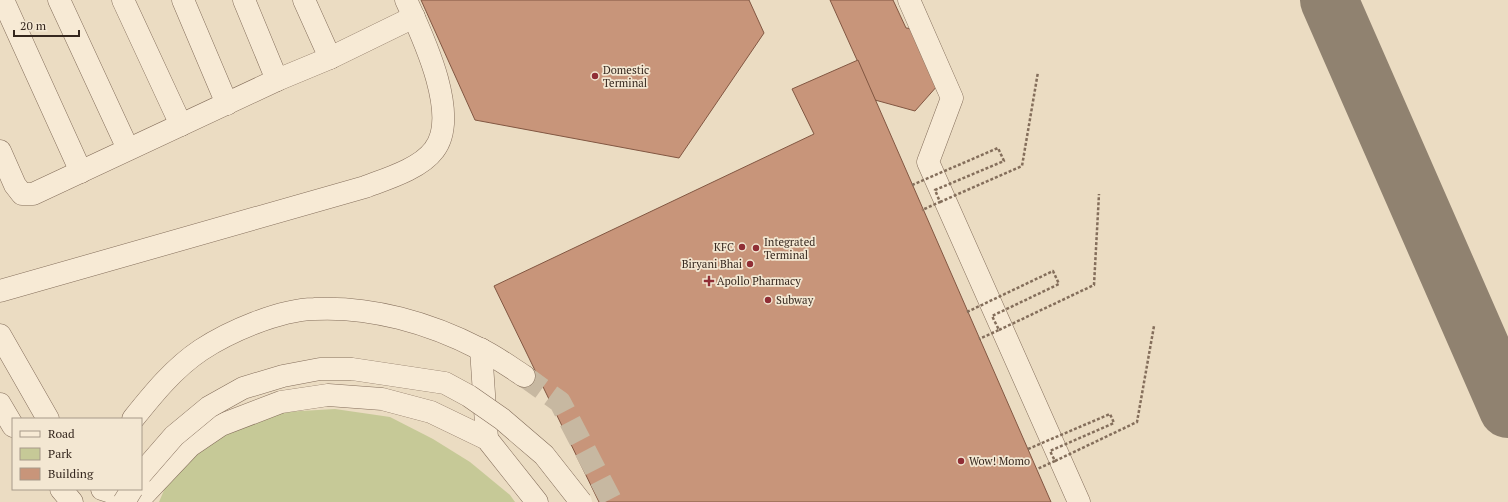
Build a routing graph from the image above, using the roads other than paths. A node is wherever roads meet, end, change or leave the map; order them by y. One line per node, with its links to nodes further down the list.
1 (3, 0): 15 (street)
2 (59, 0): 13 (street)
3 (123, 0): 12 (street)
4 (183, 0): 11 (street)
5 (244, 0): 10 (street)
6 (304, 0): 9 (street)
7 (909, 0): 36 (street)
8 (410, 8): 9 (street); 16 (street)
9 (330, 58): 10 (street)
10 (277, 80): 11 (street)
11 (227, 104): 12 (street)
12 (180, 125): 13 (street)
13 (128, 149): 15 (street)
14 (3, 164): 15 (street)
15 (81, 172)
16 (0, 291)
17 (0, 335): 21 (street)
18 (481, 349): 19 (street); 22 (street); 24 (street)
19 (524, 376)
20 (0, 404): 23 (street)
21 (47, 418)
22 (134, 418)
23 (12, 424)
24 (487, 439): 33 (street); 34 (street)
25 (142, 473): 35 (street, bridge)
26 (62, 490): 30 (street)
27 (93, 490): 31 (street)
28 (105, 490): 33 (street)
29 (131, 490): 32 (street, bridge)
30 (72, 502)
31 (97, 502)
32 (124, 502)
33 (138, 502)
34 (537, 502)
35 (581, 502)
36 (1079, 502)

